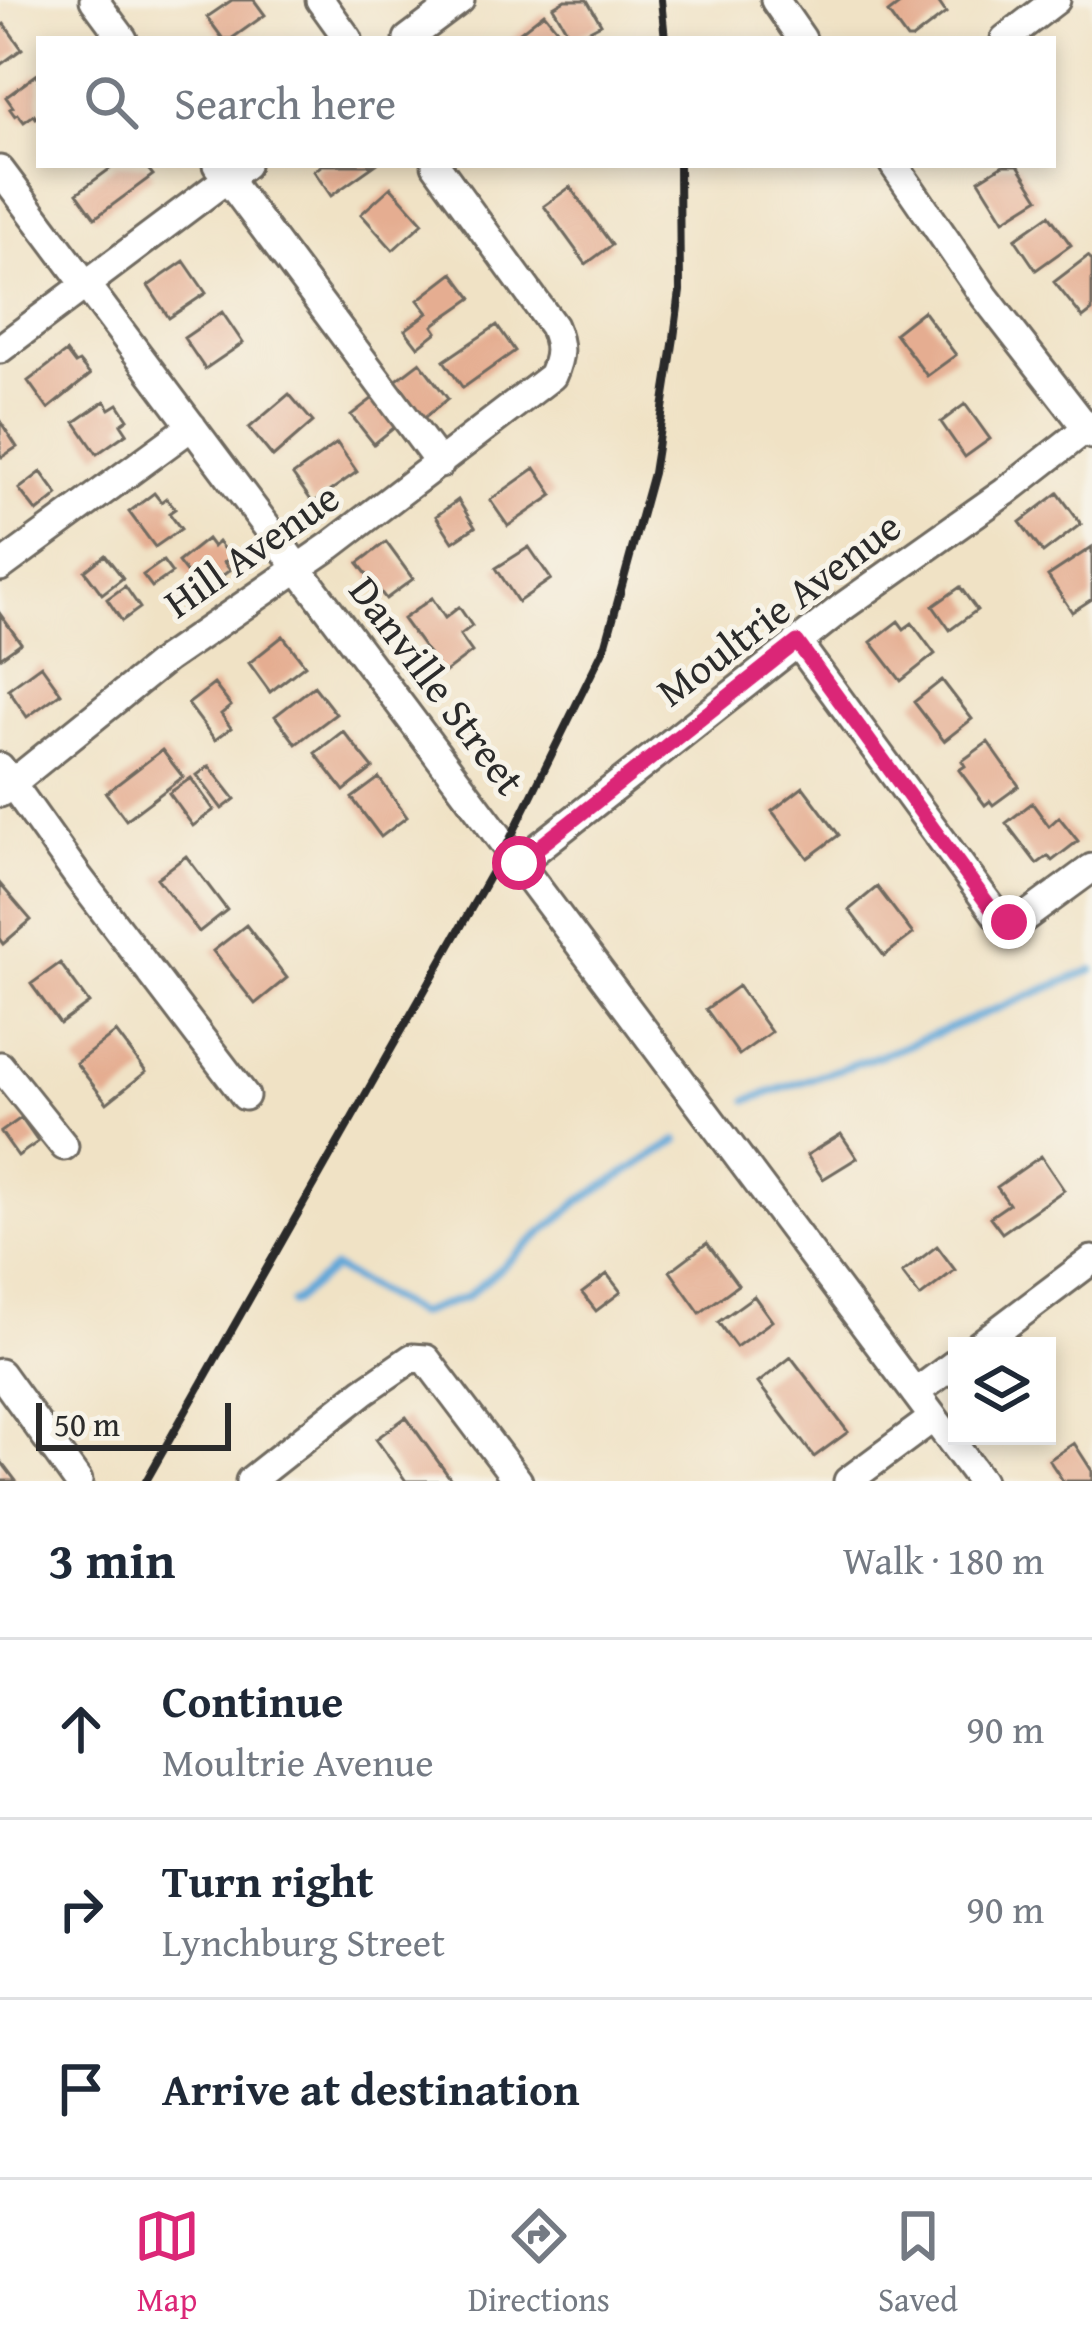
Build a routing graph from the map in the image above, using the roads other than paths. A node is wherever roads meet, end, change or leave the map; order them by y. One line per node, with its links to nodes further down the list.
1 (94, 0): 6 (street)
2 (320, 0): 7 (street)
3 (460, 0): 8 (street)
4 (775, 0): 9 (street)
5 (1056, 0): 10 (street)
6 (121, 36)
7 (346, 36)
8 (411, 36)
9 (800, 36)
10 (1009, 36)
11 (438, 168): 19 (street, Hill Avenue)
12 (897, 168): 18 (street)
13 (0, 170): 15 (street, Danville Street)
14 (230, 170): 15 (street); 19 (street)
15 (86, 285): 16 (street); 17 (street, Danville Street)
16 (0, 349)
17 (192, 426): 20 (street); 21 (street, Danville Street)
18 (1090, 429): 22 (street, Moultrie Avenue)
19 (440, 464): 21 (street, Hill Avenue)
20 (0, 567)
21 (298, 568): 23 (street, Hill Avenue); 24 (street, Danville Street)
22 (797, 642): 24 (street, Moultrie Avenue); 25 (street)
23 (4, 781): 27 (street)
24 (519, 863): 33 (street, Danville Street)
25 (1092, 868)
26 (0, 1066): 28 (street)
27 (245, 1096)
28 (64, 1146)
29 (1092, 1260): 30 (street)
30 (990, 1337)
31 (948, 1369): 33 (street)
32 (0, 1373): 35 (street)
33 (915, 1393): 34 (street, Danville Street)
34 (933, 1418): 38 (street); 39 (street, Danville Street)
35 (78, 1481)
36 (250, 1481): 37 (street)
37 (518, 1481)
38 (848, 1481)
39 (980, 1481)

